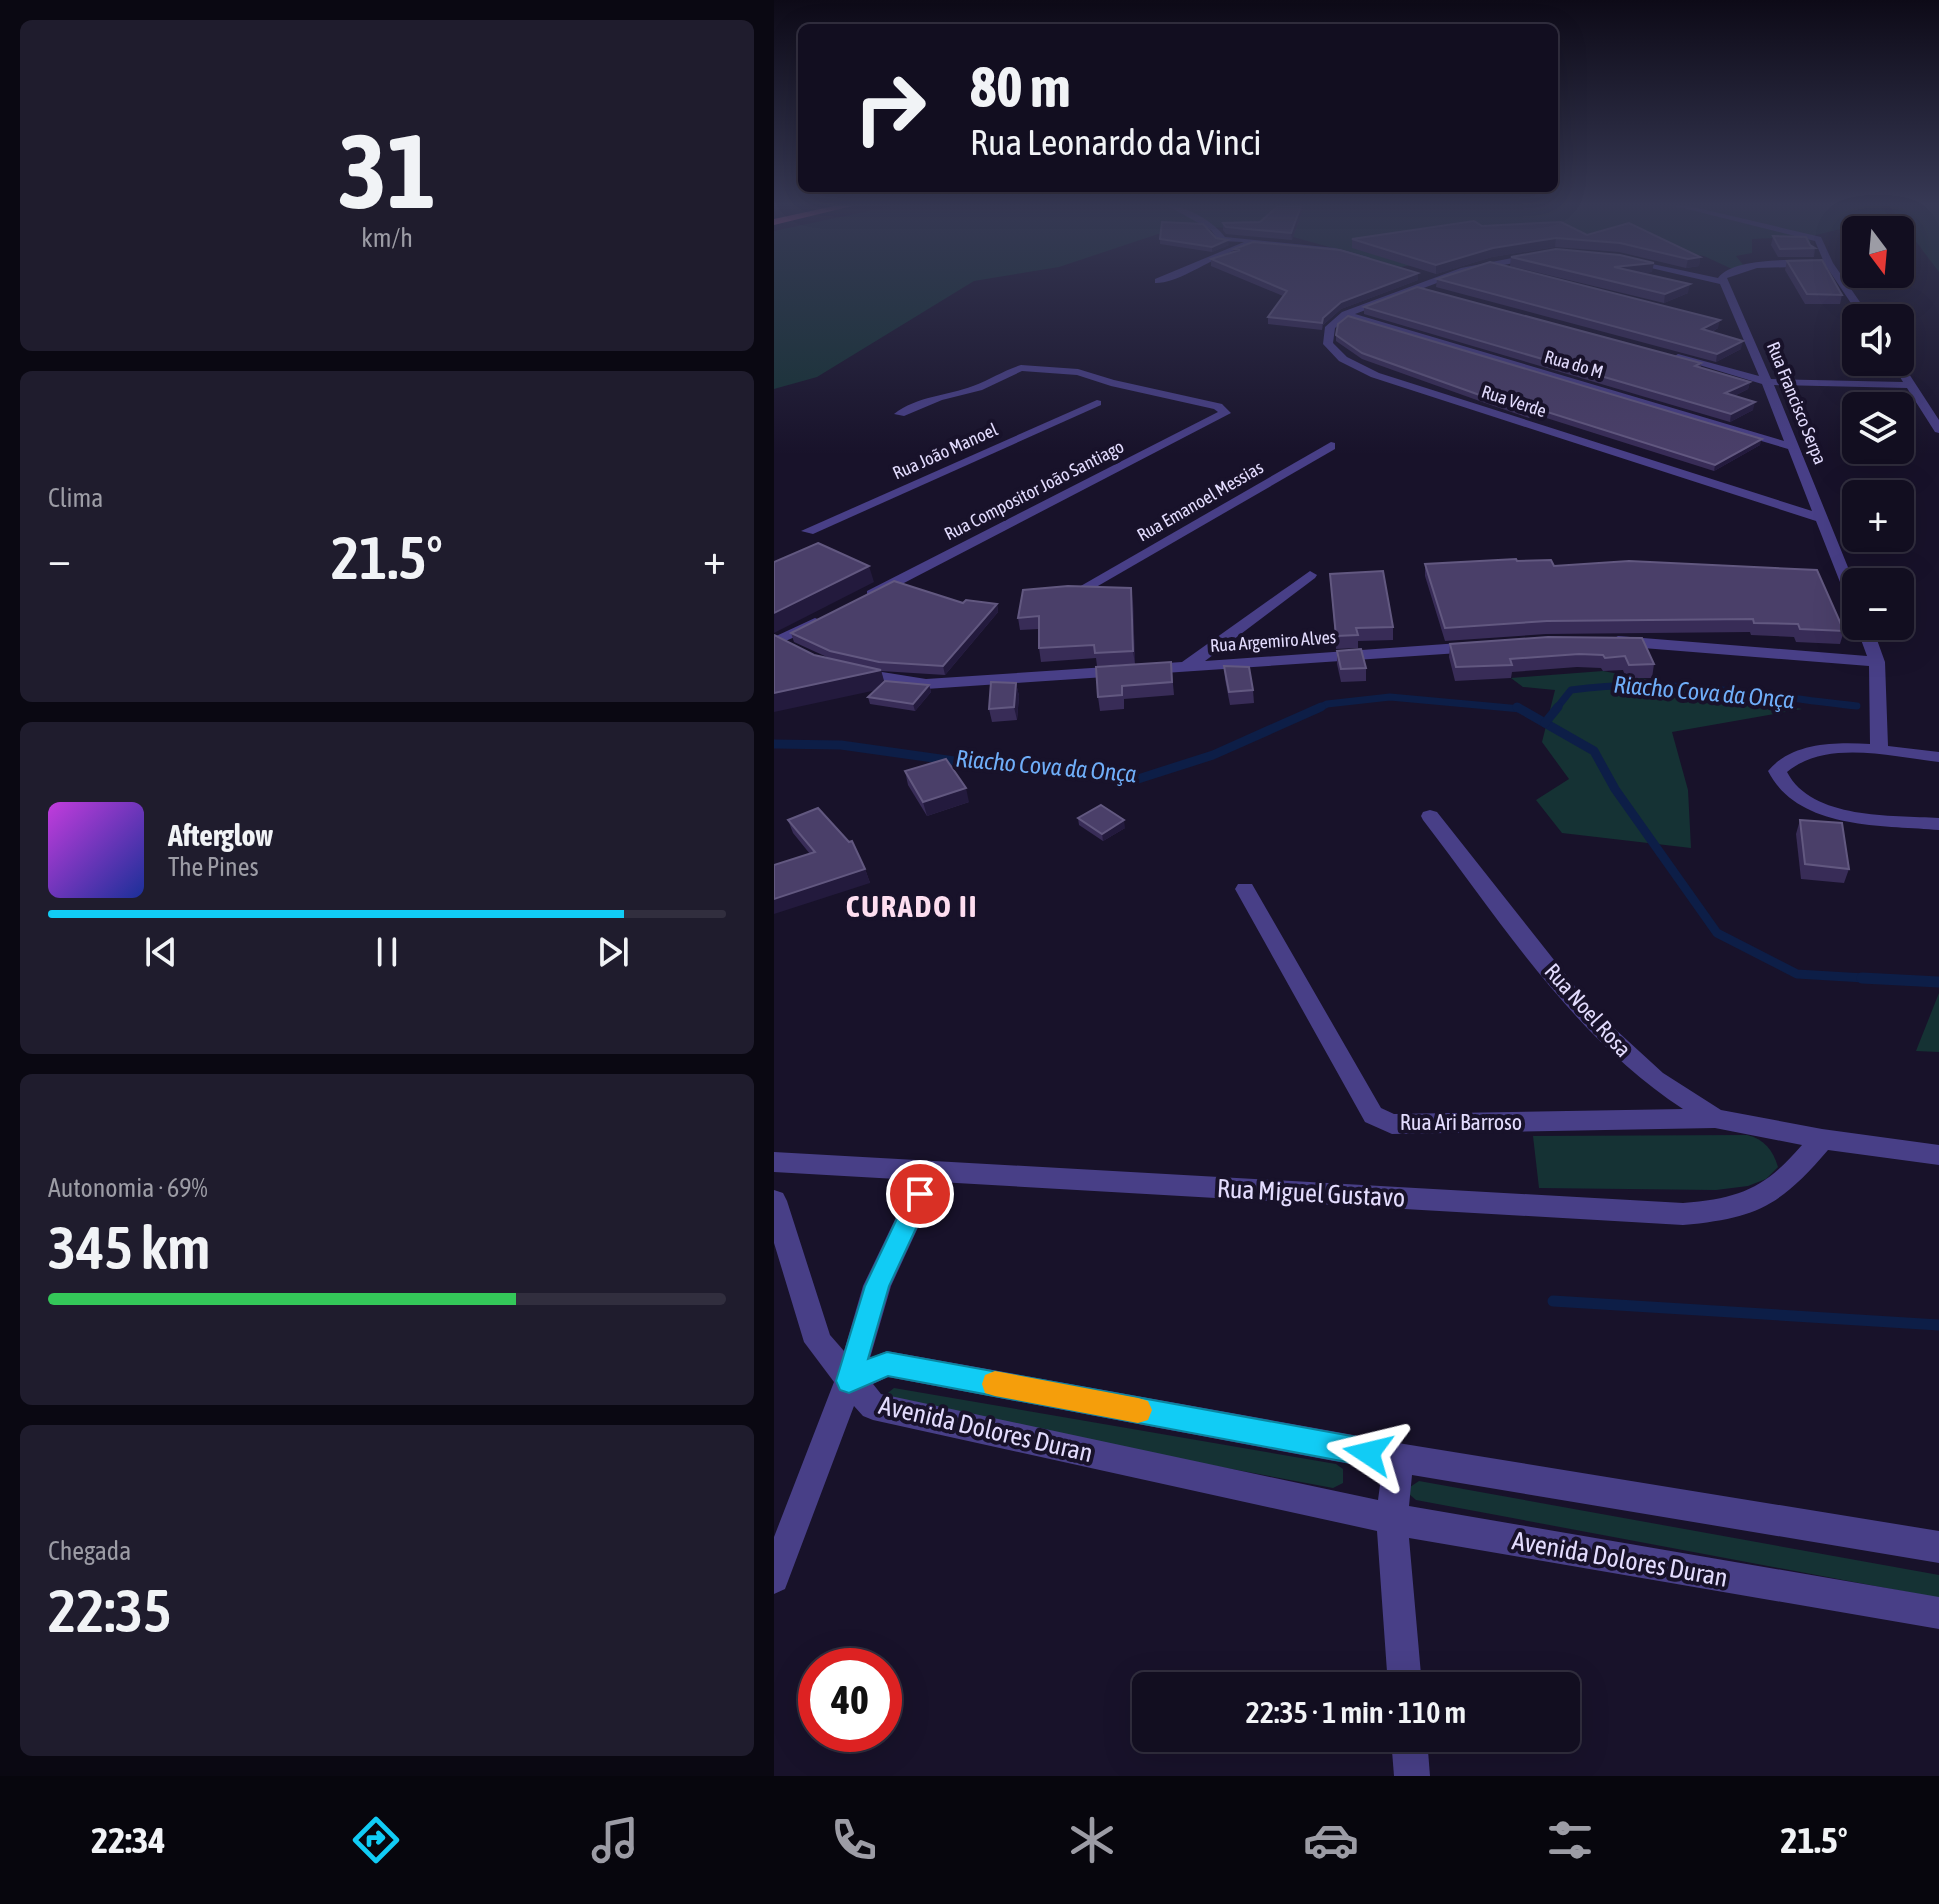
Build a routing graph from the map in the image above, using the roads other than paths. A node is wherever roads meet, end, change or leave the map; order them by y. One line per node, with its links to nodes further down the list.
1 (1416, 289): 3 (street)
2 (1726, 289): 5 (street, Rua Francisco Serpa)
3 (1345, 314): 14 (street, Rua do M); 15 (street, Rua Verde)
4 (1731, 327): 5 (street)
5 (1745, 329): 8 (street, Rua Francisco Serpa)
6 (1662, 353): 8 (street)
7 (1905, 376): 9 (street)
8 (1767, 382): 9 (street); 14 (street, Rua Francisco Serpa)
9 (1911, 385): 12 (street)
10 (1097, 403): 16 (street, Rua João Manoel)
11 (900, 414): 20 (street, Rua Compositor João Santiago)
12 (1939, 429)
13 (1331, 446): 19 (street, Rua Emanoel Messias)
14 (1793, 447): 15 (street, Rua Francisco Serpa)
15 (1824, 519): 17 (street, Rua Francisco Serpa)
16 (808, 531)
17 (1842, 568)
18 (1310, 575): 28 (street)
19 (1086, 587)
20 (857, 601)
21 (830, 615): 24 (street)
22 (1869, 640): 27 (street)
23 (1603, 641): 27 (street)
24 (775, 642): 26 (street)
25 (1486, 646): 28 (street, Rua Argemiro Alves)
26 (801, 654)
27 (1877, 662): 30 (street)
28 (1184, 668): 29 (street, Rua Argemiro Alves)
29 (841, 670)
30 (1879, 751): 31 (street); 33 (street)
31 (1939, 757)
32 (1430, 816): 35 (street, Rua Noel Rosa)
33 (1939, 824)
34 (1245, 889): 35 (street, Rua Ari Barroso)
35 (1715, 1118): 36 (street, Rua Noel Rosa)
36 (1822, 1139): 37 (street, Rua Noel Rosa); 39 (street, Rua Miguel Gustavo)
37 (1939, 1155)
38 (774, 1162): 39 (street, Rua Miguel Gustavo)
39 (931, 1172): 42 (street)
40 (774, 1201): 41 (street)
41 (783, 1259): 42 (street)
42 (849, 1381): 43 (street, Avenida Dolores Duran); 44 (street, Avenida Dolores Duran); 46 (street)
43 (1398, 1458): 44 (street); 45 (street, Avenida Dolores Duran)
44 (1392, 1519): 47 (street, Avenida Dolores Duran); 48 (street)
45 (1939, 1547)
46 (774, 1577)
47 (1939, 1613)
48 (1404, 1672)
49 (1410, 1752): 50 (street)
50 (1412, 1776)

